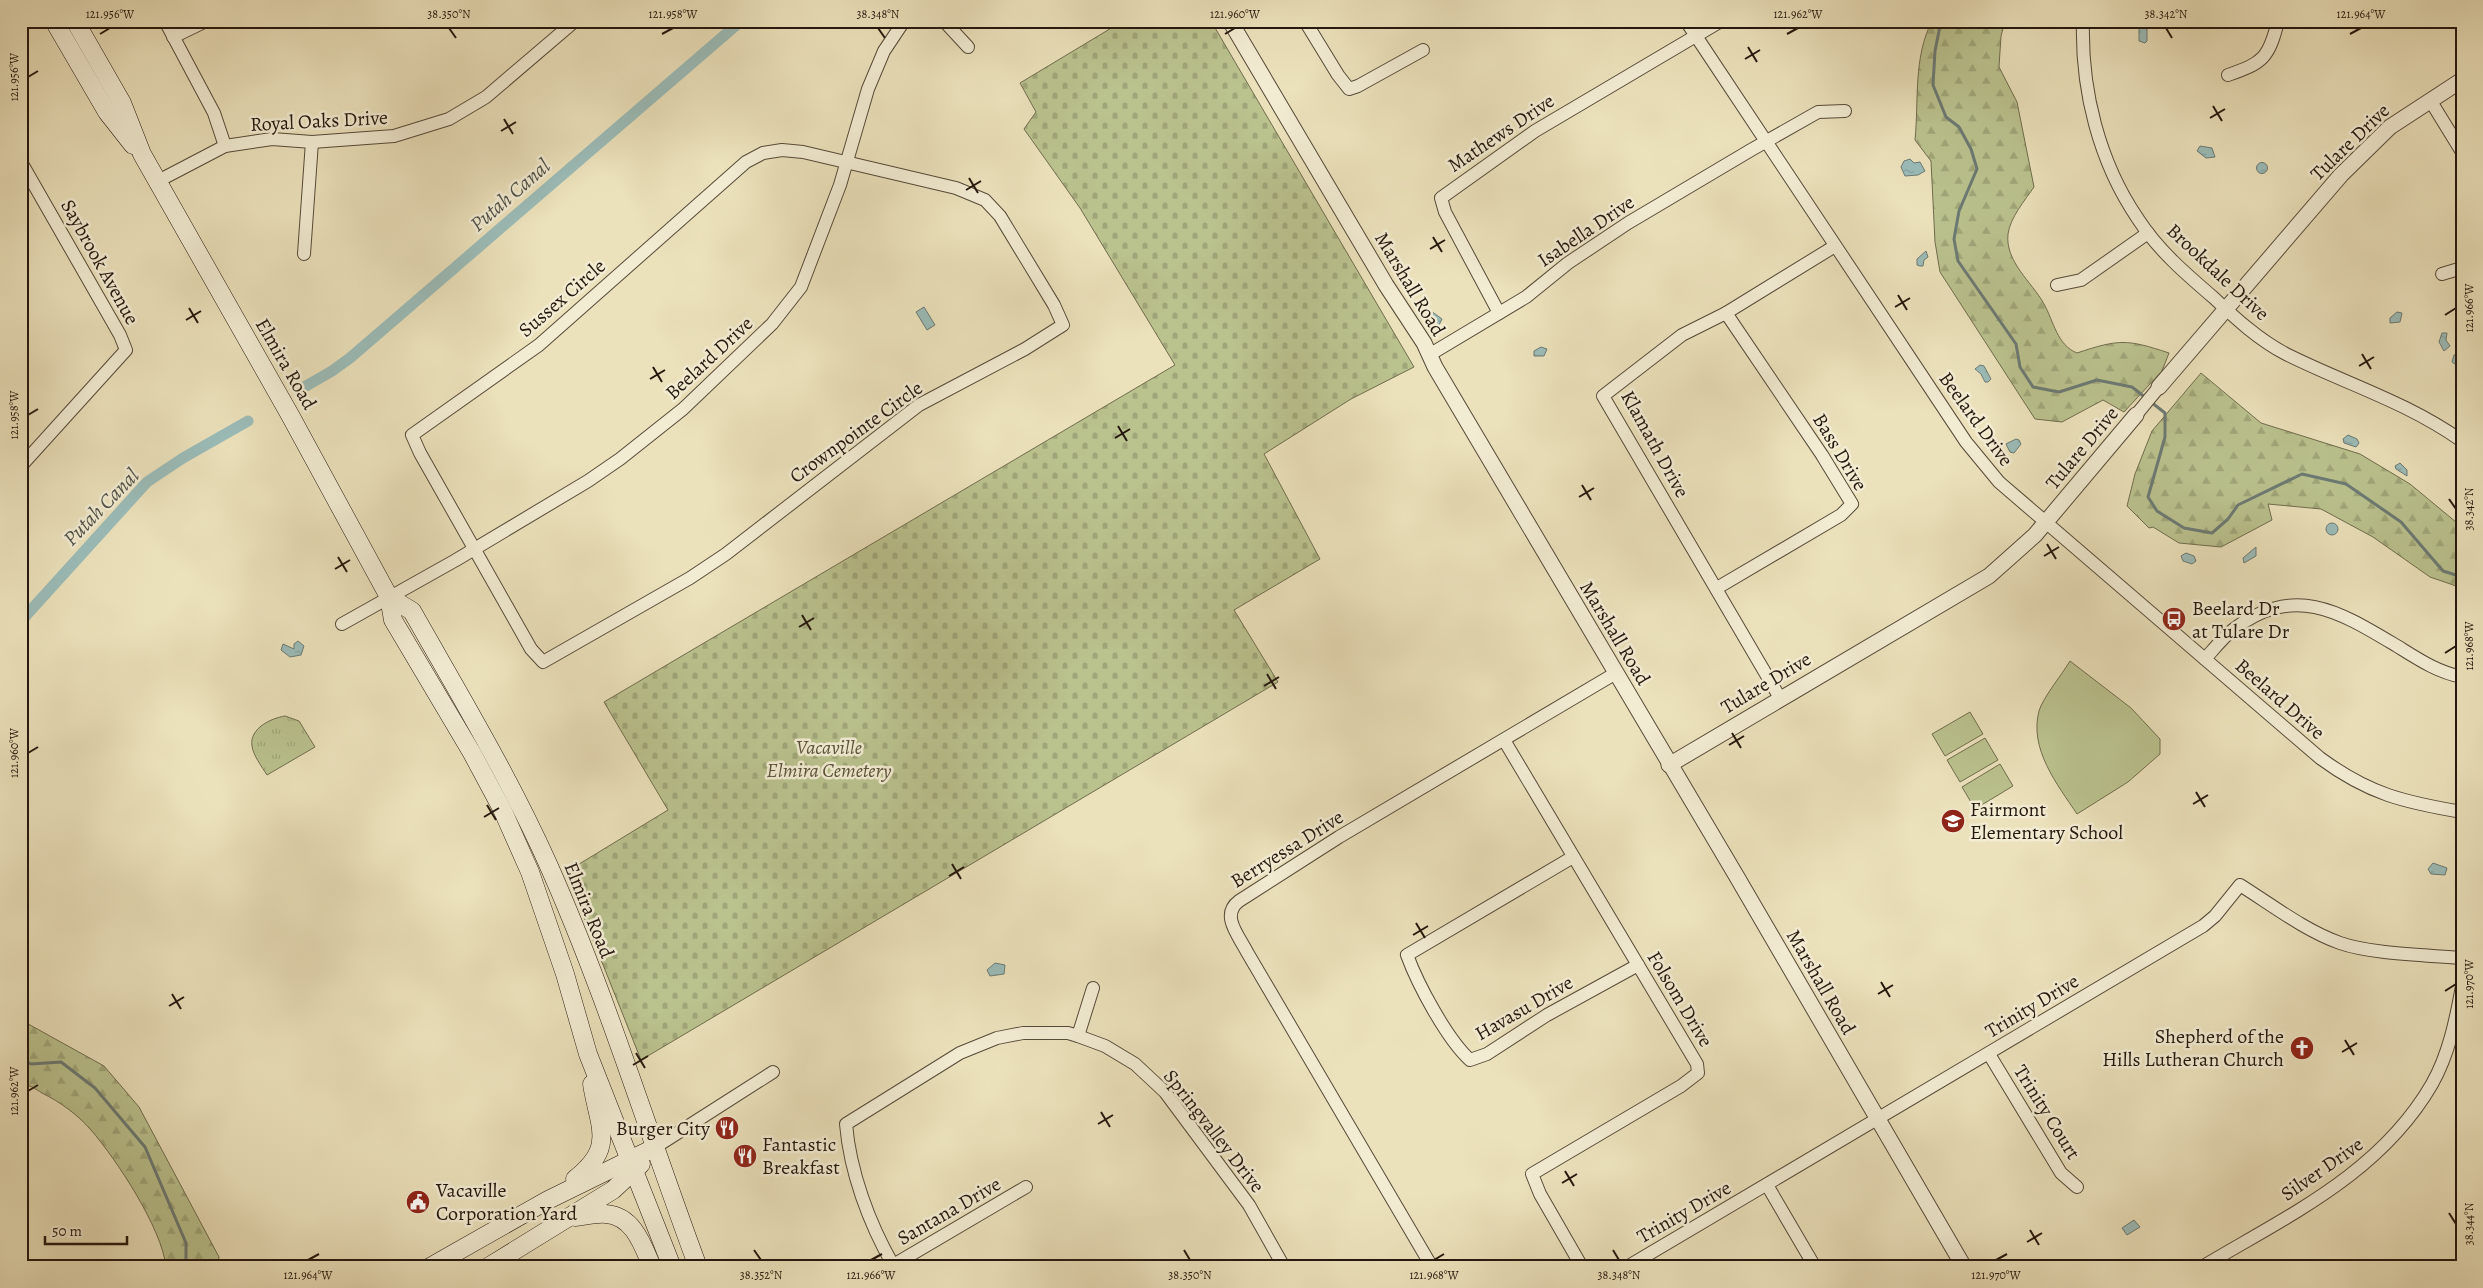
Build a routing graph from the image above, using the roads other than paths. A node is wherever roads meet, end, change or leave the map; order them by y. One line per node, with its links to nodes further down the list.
1 (54, 21): 26 (main road, Elmira Road)
2 (75, 21): 26 (main road, Elmira Road)
3 (165, 21): 15 (street)
4 (206, 21): 15 (street)
5 (575, 21): 22 (street, Royal Oaks Drive)
6 (904, 21): 28 (street, Beelard Drive)
7 (944, 21): 16 (street)
8 (1230, 21): 39 (street, Marshall Road)
9 (1305, 21): 17 (street)
10 (1686, 21): 14 (street, Beelard Drive)
11 (1721, 21): 14 (street)
12 (2083, 21): 30 (street, Brookdale Drive)
13 (2278, 21): 18 (street)
14 (1696, 36): 23 (street, Beelard Drive); 37 (street, Mathews Drive)
15 (173, 37): 24 (street)
16 (968, 47)
17 (1423, 50)
18 (2228, 75)
19 (2462, 80): 20 (street, Tulare Drive)
20 (2430, 100): 25 (street); 36 (street, Tulare Drive)
21 (1844, 110): 23 (street, Isabella Drive)
22 (312, 142): 24 (street, Royal Oaks Drive); 32 (street)
23 (1766, 142): 31 (street, Beelard Drive); 37 (street, Isabella Drive)
24 (225, 146): 29 (street, Royal Oaks Drive)
25 (2462, 152)
26 (142, 154): 29 (main road, Elmira Road)
27 (21, 162): 43 (street, Saybrook Avenue)
28 (845, 163): 45 (street, Beelard Drive); 45 (street, Sussex Circle); 45 (street, Crownpointe Circle)
29 (158, 181): 47 (main road, Elmira Road)
30 (2148, 233): 35 (street); 36 (street, Brookdale Drive)
31 (1836, 246): 38 (street, Klamath Drive); 44 (street, Beelard Drive)
32 (304, 254)
33 (2462, 268): 34 (street)
34 (2442, 274)
35 (2057, 284)
36 (2226, 310): 40 (street, Tulare Drive); 42 (street, Brookdale Drive)
37 (1498, 313): 39 (street, Isabella Drive)
38 (1726, 313): 46 (street, Klamath Drive); 46 (street, Bass Drive)
39 (1429, 355): 50 (street, Marshall Road)
40 (2159, 387): 41 (street, Tulare Drive)
41 (2136, 415): 44 (street, Tulare Drive)
42 (2462, 441)
43 (21, 466)
44 (2045, 522): 49 (street, Beelard Drive); 52 (street, Tulare Drive)
45 (474, 548): 47 (street, Beelard Drive)
46 (1717, 588): 52 (street, Klamath Drive)
47 (389, 597): 48 (street, Beelard Drive); 62 (main road, Elmira Road); 66 (main road, Elmira Road)
48 (342, 624)
49 (2205, 659): 51 (street); 55 (street, Beelard Drive)
50 (1616, 673): 53 (street, Berryessa Drive); 54 (street, Marshall Road)
51 (2462, 677)
52 (1780, 698): 54 (street, Tulare Drive)
53 (1504, 740): 56 (street, Folsom Drive); 80 (street, Berryessa Drive)
54 (1669, 765): 65 (street, Marshall Road)
55 (2462, 812)
56 (1573, 857): 58 (street, Folsom Drive); 58 (street, Havasu Drive)
57 (2462, 958): 63 (street, Trinity Drive)
58 (1638, 965): 81 (street, Folsom Drive)
59 (2462, 986): 85 (street, Silver Drive)
60 (1093, 988): 61 (street)
61 (1078, 1036): 73 (street, Springvalley Drive); 79 (street, Springvalley Drive)
62 (588, 1054): 67 (main road, Elmira Road); 71 (main road)
63 (1989, 1054): 65 (street, Trinity Drive); 70 (street, Trinity Court)
64 (773, 1072): 66 (street)
65 (1878, 1119): 68 (street, Trinity Drive); 84 (street, Marshall Road)
66 (654, 1148): 67 (main road); 78 (main road, Elmira Road)
67 (633, 1166): 71 (main road); 72 (main road); 77 (main road, Elmira Road)
68 (1767, 1185): 82 (street, Trinity Drive); 83 (street)
69 (1026, 1187): 73 (street, Santana Drive)
70 (2077, 1187)
71 (548, 1200): 74 (main road)
72 (569, 1217): 75 (main road); 76 (main road)
73 (891, 1266)
74 (430, 1267)
75 (488, 1267)
76 (652, 1267)
77 (672, 1267)
78 (698, 1267)
79 (1284, 1267)
80 (1432, 1267)
81 (1582, 1267)
82 (1627, 1267)
83 (1815, 1267)
84 (1964, 1267)
85 (2202, 1267)

